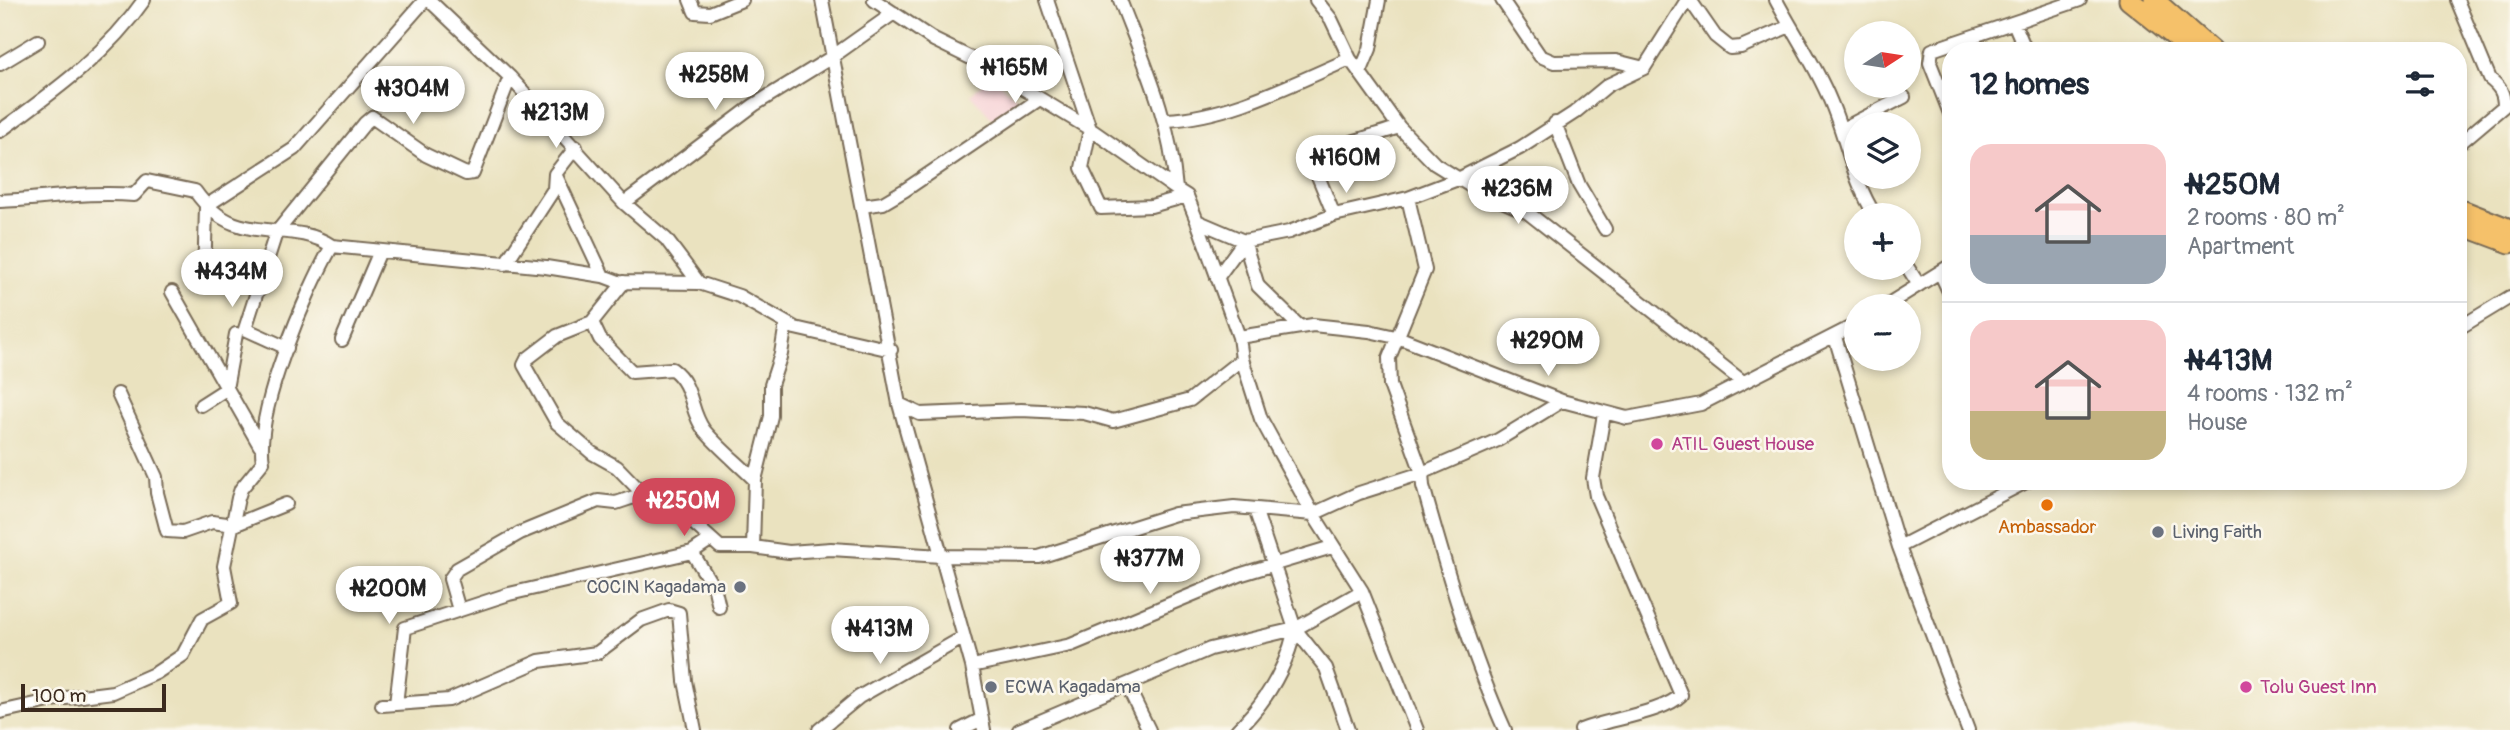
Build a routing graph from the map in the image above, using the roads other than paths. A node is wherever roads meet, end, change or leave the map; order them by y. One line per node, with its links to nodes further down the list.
1 (144, 0): 41 (street)
2 (427, 0): 32 (street); 52 (street)
3 (690, 0): 4 (street)
4 (742, 0)
5 (822, 0): 27 (street)
6 (1047, 0): 39 (street)
7 (1120, 0): 36 (street)
8 (1316, 0): 28 (street)
9 (1379, 0): 31 (street)
10 (1502, 0): 30 (street)
11 (1688, 0): 20 (street); 30 (street)
12 (1776, 0): 20 (street)
13 (2080, 0): 19 (street)
14 (2129, 0): 24 (main road)
15 (2154, 0): 25 (main road)
16 (2457, 0): 42 (street)
17 (881, 2): 18 (street)
18 (894, 13): 27 (street); 35 (street)
19 (2014, 23): 22 (street); 23 (street)
20 (1790, 26): 40 (street)
21 (38, 41): 29 (street)
22 (1956, 42)
23 (2022, 42)
24 (2182, 42)
25 (2202, 42)
26 (1942, 47): 33 (street)
27 (832, 57): 50 (street); 53 (street)
28 (1350, 59): 31 (street); 36 (street)
29 (0, 64)
30 (1644, 68): 37 (street)
31 (1360, 73): 38 (street)
32 (510, 77): 43 (street); 60 (street)
33 (1942, 94)
34 (1902, 98): 40 (street)
35 (1038, 100): 39 (street); 53 (street)
36 (1166, 120): 46 (street)
37 (1555, 123): 45 (street); 58 (street)
38 (1399, 128): 45 (street); 55 (street)
39 (1090, 129): 46 (street); 47 (street)
40 (1842, 129): 51 (street)
41 (0, 131)
42 (2467, 138)
43 (576, 147): 44 (street); 50 (street)
44 (555, 174): 65 (street); 67 (street)
45 (1458, 179): 48 (street); 90 (street)
46 (1176, 188): 47 (street)
47 (1187, 197): 56 (street)
48 (1408, 198): 55 (street); 84 (street)
49 (0, 201): 52 (street)
50 (624, 203): 71 (street)
51 (1869, 203)
52 (206, 206): 60 (street); 72 (street)
53 (862, 206): 88 (street)
54 (2467, 212): 59 (main road)
55 (1334, 215): 61 (street)
56 (1197, 222): 61 (street); 68 (street)
57 (2467, 226): 62 (main road)
58 (1605, 229)
59 (2510, 229)
60 (276, 233): 63 (street); 87 (street)
61 (1244, 241): 68 (street); 80 (street)
62 (2510, 243)
63 (332, 246): 64 (street); 87 (street)
64 (380, 251): 65 (street); 86 (street)
65 (505, 264): 67 (street)
66 (1942, 271): 73 (street)
67 (603, 276): 70 (street)
68 (1217, 278): 83 (street)
69 (1916, 280): 73 (street)
70 (624, 282): 71 (street); 77 (street)
71 (699, 283): 78 (street)
72 (204, 285)
73 (1919, 285): 75 (street)
74 (172, 292): 91 (street)
75 (1904, 294)
76 (2510, 297): 79 (street)
77 (592, 322): 99 (street); 101 (street)
78 (786, 323): 88 (street); 99 (street)
79 (2467, 323)
80 (1300, 327): 83 (street); 84 (street)
81 (1844, 332): 85 (street)
82 (236, 334): 91 (street)
83 (1240, 337): 89 (street)
84 (1397, 337): 93 (street); 98 (street)
85 (1836, 337): 90 (street); 109 (street)
86 (342, 340)
87 (287, 348): 97 (street)
88 (891, 350): 94 (street)
89 (1242, 359): 94 (street); 104 (street)
90 (1743, 382): 96 (street)
91 (226, 389): 95 (street); 97 (street)
92 (118, 394): 105 (street)
93 (1562, 401): 96 (street); 98 (street)
94 (899, 404): 111 (street)
95 (201, 405)
96 (1604, 414): 133 (street)
97 (260, 446): 105 (street)
98 (1422, 473): 104 (street); 132 (street)
99 (755, 480): 107 (street)
100 (2010, 490): 109 (street)
101 (647, 498): 106 (street); 115 (street)
102 (286, 504): 105 (street)
103 (1255, 509): 104 (street); 111 (street); 112 (street)
104 (1313, 514): 108 (street)
105 (234, 525): 122 (street)
106 (710, 540): 107 (street); 110 (street)
107 (753, 547): 111 (street)
108 (1332, 547): 112 (street); 113 (street)
109 (1899, 547): 134 (street)
110 (692, 552): 114 (street); 115 (street)
111 (941, 556): 117 (street)
112 (1275, 564): 116 (street); 118 (street)
113 (1362, 592): 116 (street); 131 (street)
114 (719, 607)
115 (459, 610): 120 (street)
116 (1296, 629): 119 (street); 129 (street); 130 (street)
117 (964, 637): 118 (street); 125 (street)
118 (972, 666): 123 (street)
119 (1127, 685): 127 (street); 128 (street)
120 (396, 704): 121 (street); 124 (street)
121 (382, 705)
122 (0, 712)
123 (983, 724): 126 (street)
124 (695, 730)
125 (819, 730)
126 (960, 730)
127 (1018, 730)
128 (1149, 730)
129 (1237, 730)
130 (1349, 730)
131 (1417, 730)
132 (1505, 730)
133 (1581, 730)
134 (1968, 730)

